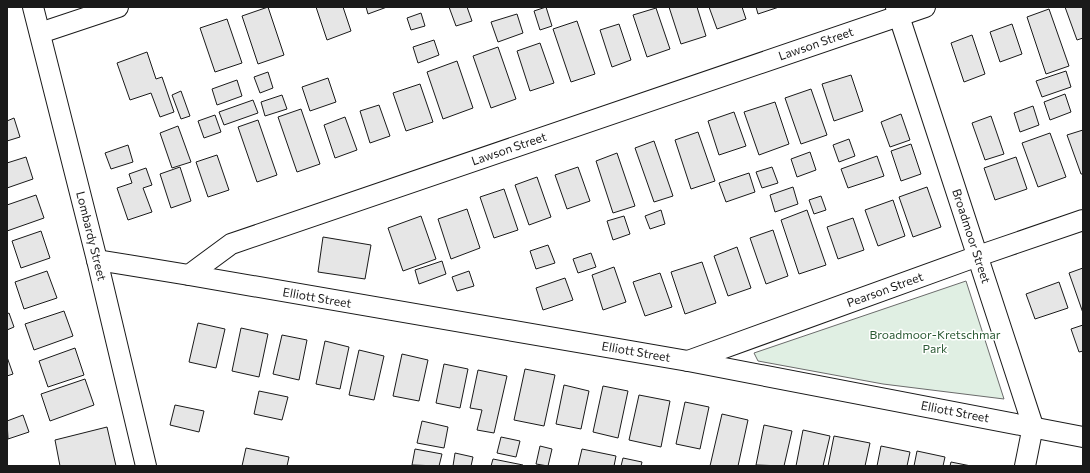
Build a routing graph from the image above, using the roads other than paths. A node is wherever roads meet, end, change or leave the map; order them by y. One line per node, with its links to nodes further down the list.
1 (33, 7): 5 (street, Lombardy Street)
2 (118, 7): 5 (street)
3 (925, 7): 4 (street, Lawson Street)
4 (897, 12): 7 (street, Broadmoor Street); 9 (street, Lawson Street)
5 (40, 33): 8 (street, Lombardy Street)
6 (1083, 220): 7 (street, Pearson Street)
7 (978, 256): 10 (street, Pearson Street); 11 (street, Broadmoor Street)
8 (97, 260): 9 (street); 13 (street, Lombardy Street)
9 (189, 275): 10 (street, Elliott Street)
10 (688, 361): 11 (street, Elliott Street)
11 (1033, 426): 12 (street, Elliott Street); 14 (street, Broadmoor Street)
12 (1083, 437)
13 (146, 466)
14 (1025, 466)

